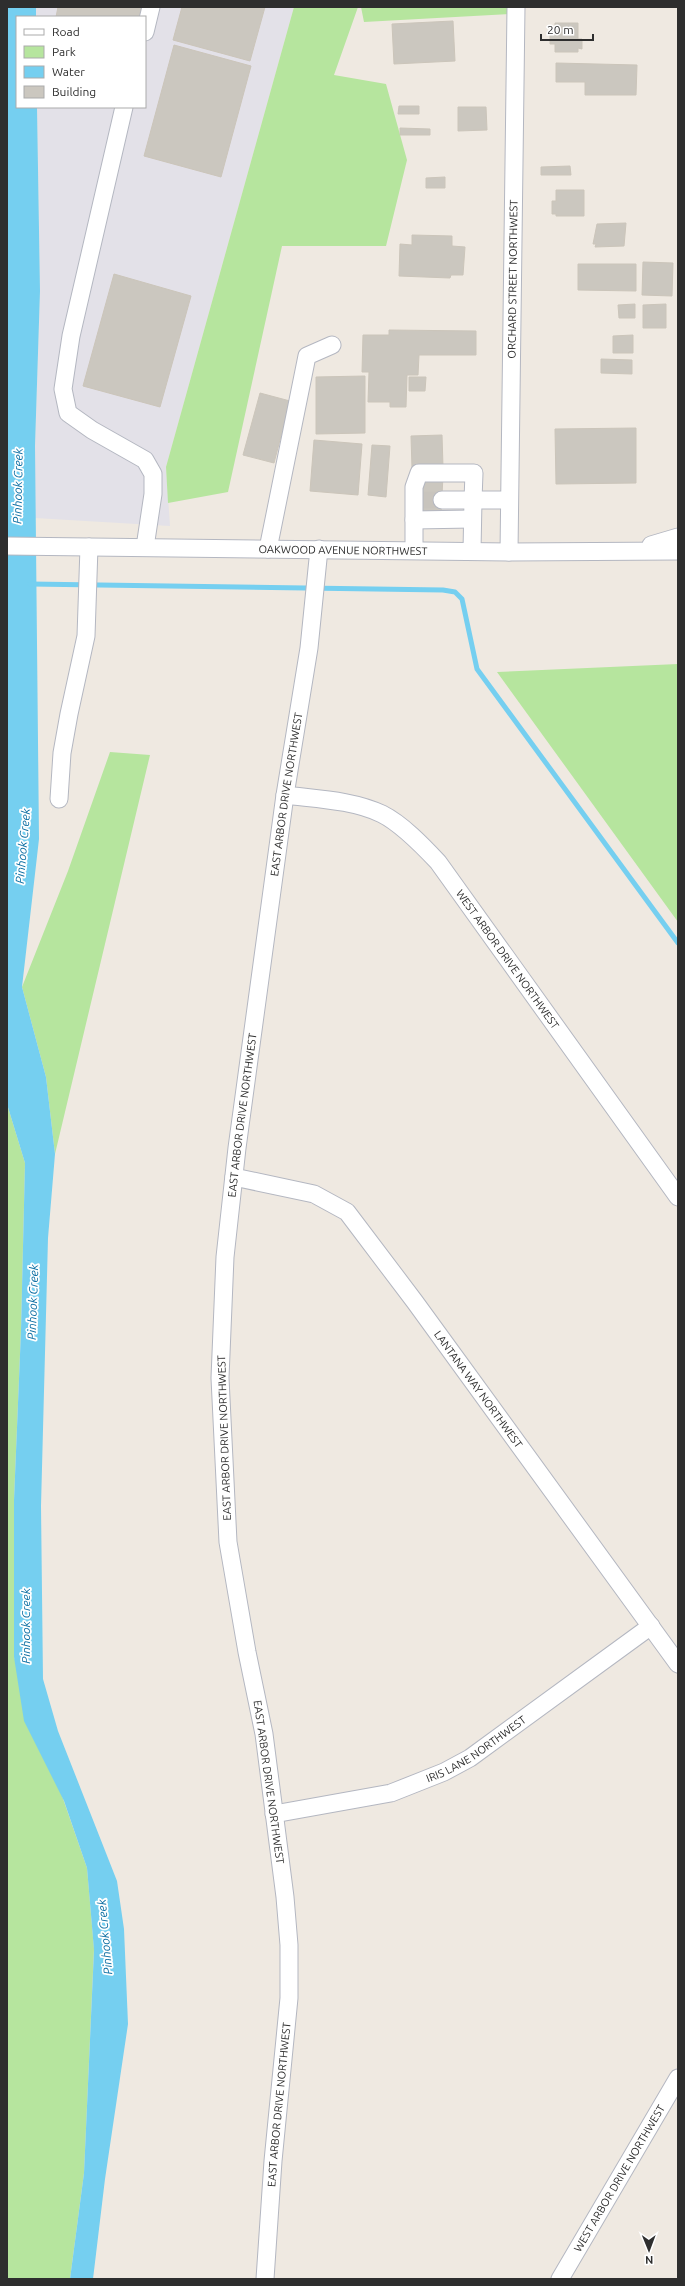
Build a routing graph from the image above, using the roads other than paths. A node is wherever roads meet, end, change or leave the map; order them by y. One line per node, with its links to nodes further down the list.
1 (151, 7): 3 (street)
2 (516, 7): 8 (street, ORCHARD STREET NORTHWEST)
3 (146, 28)
4 (124, 108): 14 (street)
5 (332, 345): 15 (street)
6 (442, 500): 7 (street)
7 (473, 500): 8 (street); 9 (street); 10 (street)
8 (509, 500): 21 (street, ORCHARD STREET NORTHWEST)
9 (472, 519): 10 (street); 18 (street)
10 (414, 520): 17 (street)
11 (678, 538): 19 (street)
12 (7, 546): 13 (street, OAKWOOD AVENUE NORTHWEST)
13 (89, 547): 14 (street, OAKWOOD AVENUE NORTHWEST); 23 (street)
14 (145, 547): 15 (street, OAKWOOD AVENUE NORTHWEST)
15 (268, 549): 16 (street, OAKWOOD AVENUE NORTHWEST)
16 (319, 549): 17 (street, OAKWOOD AVENUE NORTHWEST); 22 (street, EAST ARBOR DRIVE NORTHWEST)
17 (414, 550): 18 (street, OAKWOOD AVENUE NORTHWEST)
18 (472, 551): 21 (street, OAKWOOD AVENUE NORTHWEST)
19 (623, 551): 20 (street, OAKWOOD AVENUE NORTHWEST); 21 (street, OAKWOOD AVENUE NORTHWEST)
20 (678, 551)
21 (509, 552)
22 (285, 795): 24 (street, EAST ARBOR DRIVE NORTHWEST); 25 (street, WEST ARBOR DRIVE NORTHWEST)
23 (59, 799)
24 (234, 1177): 26 (street, LANTANA WAY NORTHWEST); 28 (street, EAST ARBOR DRIVE NORTHWEST)
25 (678, 1197)
26 (651, 1626): 27 (street, LANTANA WAY NORTHWEST); 28 (street, IRIS LANE NORTHWEST)
27 (678, 1664)
28 (274, 1814): 30 (street, EAST ARBOR DRIVE NORTHWEST)
29 (678, 2078): 31 (street, WEST ARBOR DRIVE NORTHWEST)
30 (265, 2279)
31 (560, 2279)

